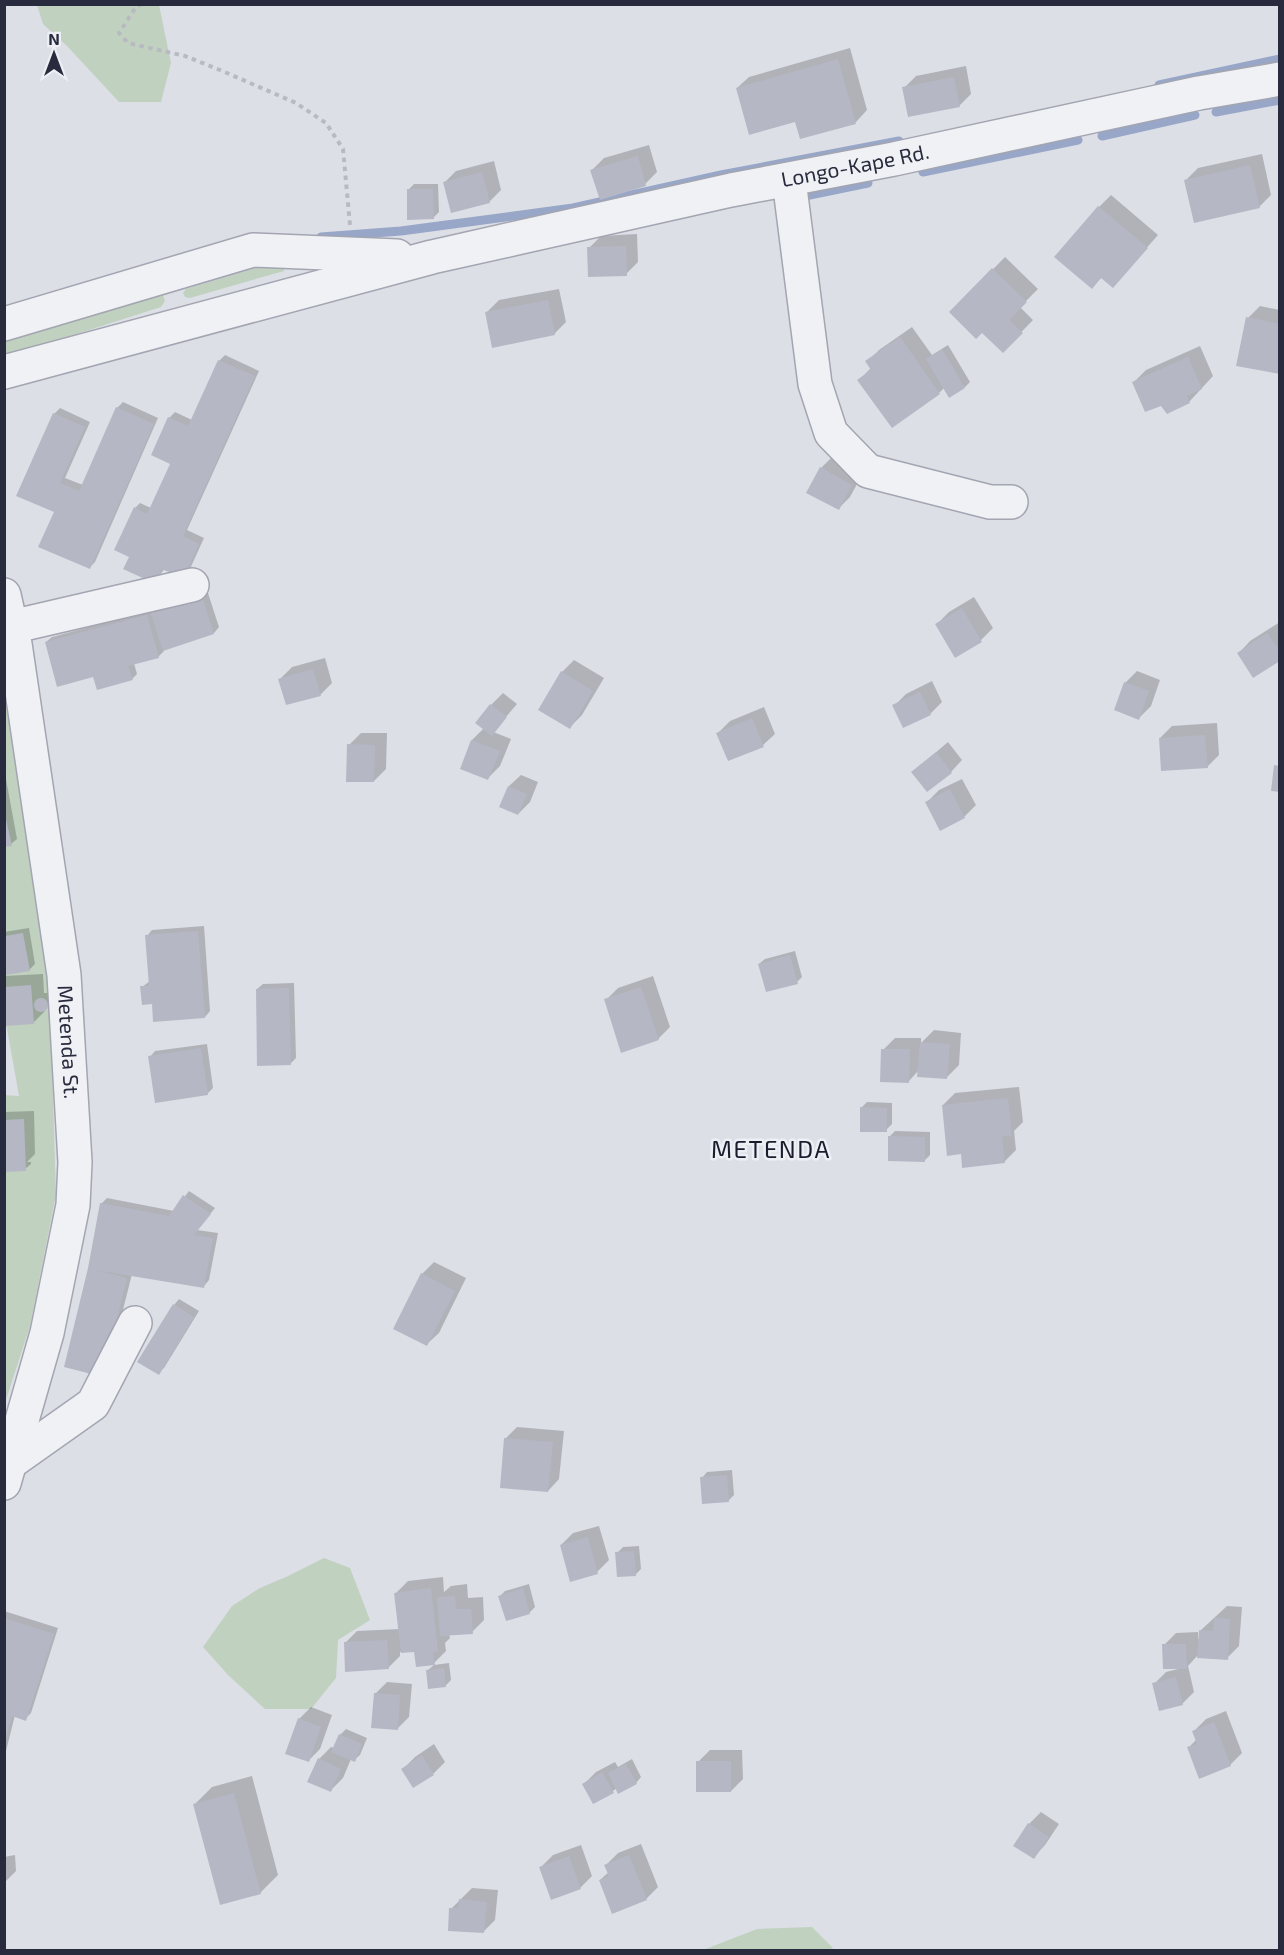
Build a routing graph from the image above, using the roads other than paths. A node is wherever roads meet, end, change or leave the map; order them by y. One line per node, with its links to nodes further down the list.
1 (1280, 79): 2 (street, Longo-Kape Rd.)
2 (789, 180): 3 (street, Longo-Kape Rd.); 6 (street)
3 (432, 257): 4 (street); 5 (street)
4 (4, 324)
5 (4, 372)
6 (1011, 502)
7 (192, 585): 9 (street)
8 (4, 595): 9 (street, Metenda St.)
9 (10, 639): 11 (street, Metenda St.)
10 (135, 1323): 11 (street)
11 (8, 1472)

